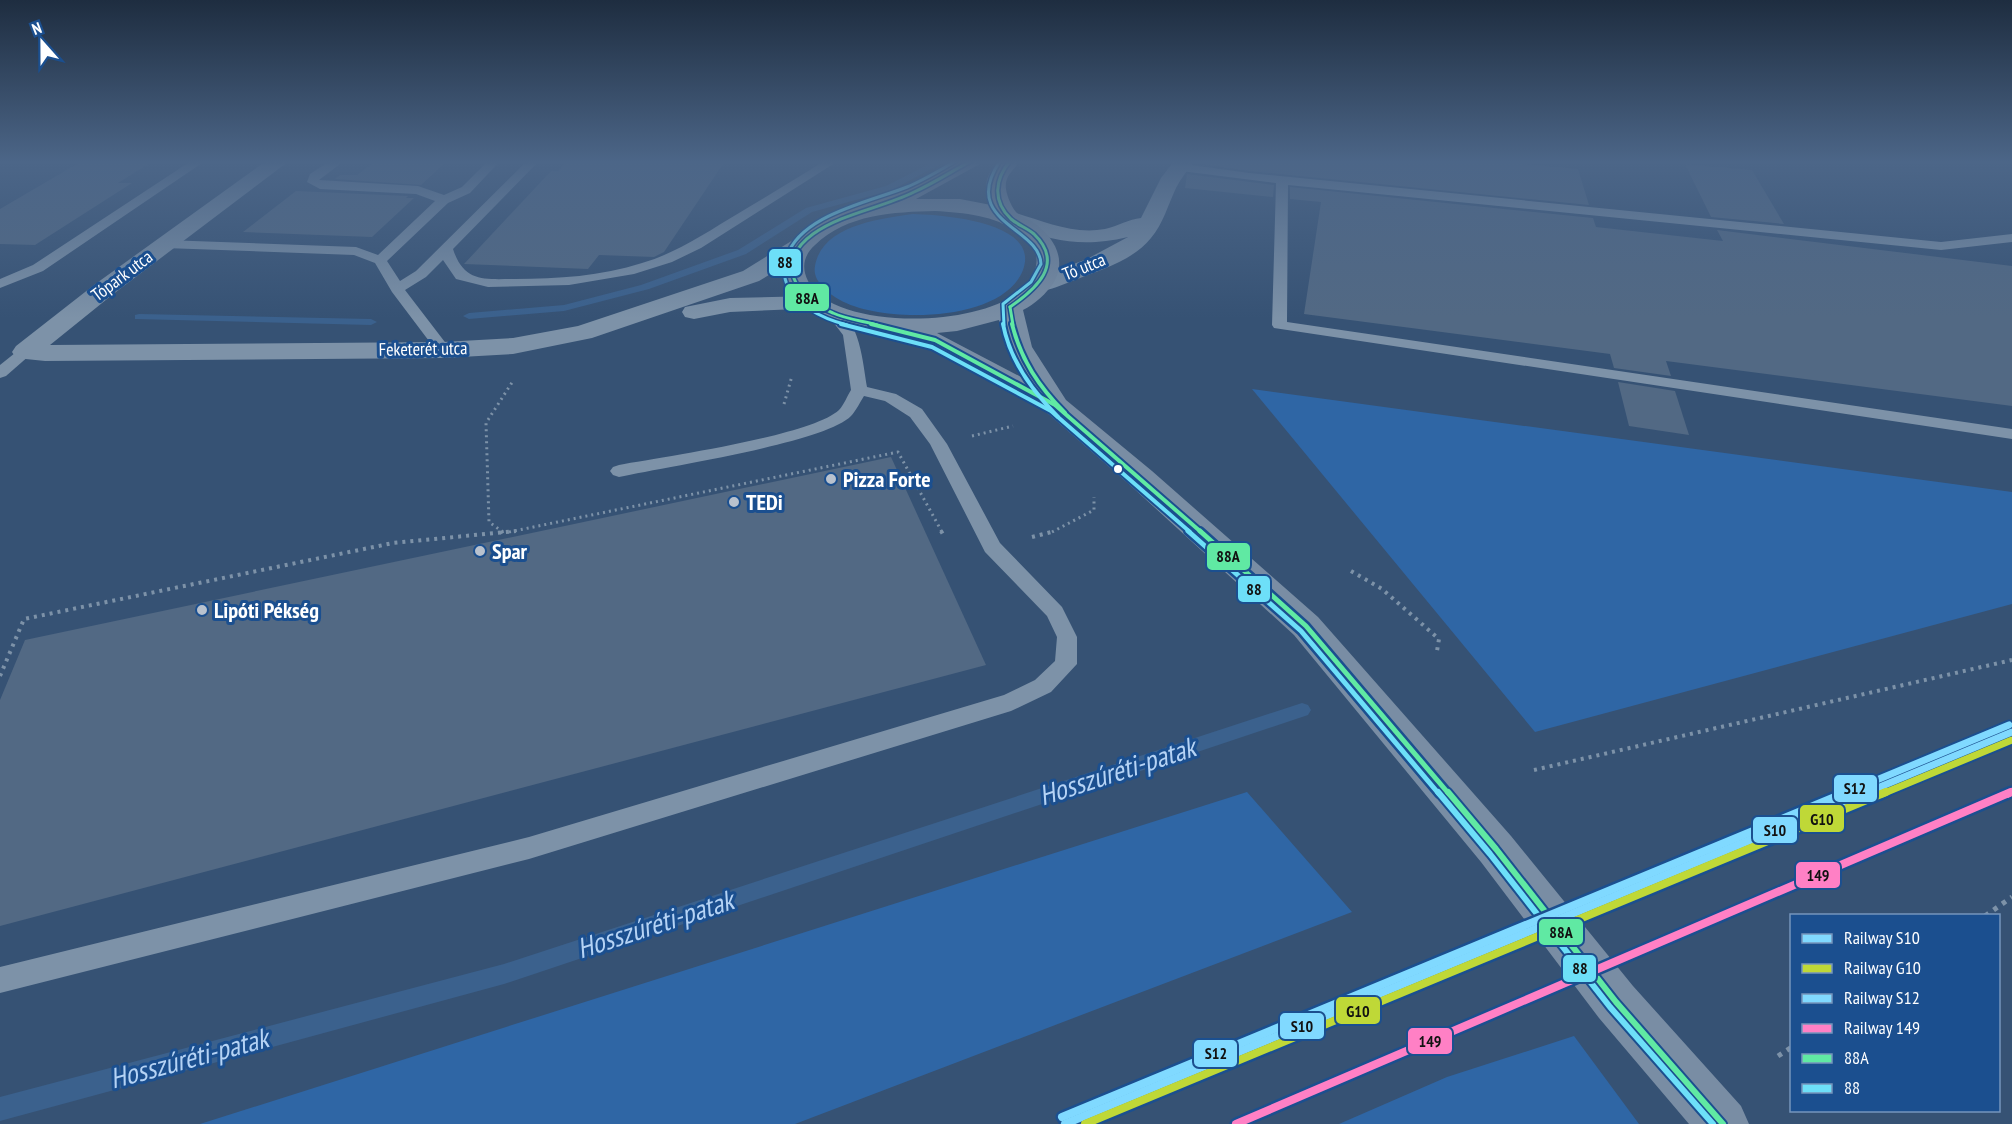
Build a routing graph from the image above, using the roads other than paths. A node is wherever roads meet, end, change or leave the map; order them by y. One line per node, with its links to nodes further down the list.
1 (120, 213): 19 (lane)
2 (207, 213): 15 (street, Tópark utca)
3 (430, 213): 18 (lane)
4 (481, 213): 17 (lane)
5 (747, 213): 17 (lane)
6 (860, 213): 16 (main road)
7 (994, 213): 12 (main road)
8 (1007, 213): 12 (main road)
9 (1154, 213): 13 (street, Tó utca)
10 (1281, 213): 31 (lane)
11 (1616, 213): 14 (lane)
12 (1009, 218): 13 (street, Tó utca); 20 (main road)
13 (1150, 220): 20 (street, Tó utca)
14 (2012, 238)
15 (165, 244): 18 (lane); 27 (street, Tópark utca)
16 (801, 244): 23 (main road); 25 (street, Feketerét utca)
17 (446, 249): 21 (lane)
18 (380, 260): 21 (lane)
19 (0, 284)
20 (1040, 285): 22 (main road)
21 (397, 289): 26 (lane)
22 (1010, 307): 24 (main road); 30 (main road)
23 (824, 308): 24 (main road); 25 (street); 29 (lane)
24 (885, 326): 30 (main road)
25 (583, 333): 26 (street, Feketerét utca)
26 (443, 350): 27 (street, Feketerét utca)
27 (12, 352): 28 (lane)
28 (0, 373)
29 (859, 390): 32 (lane); 33 (lane)
30 (1055, 405): 34 (main road)
31 (2012, 434)
32 (619, 471)
33 (0, 980)
34 (1723, 1124)

